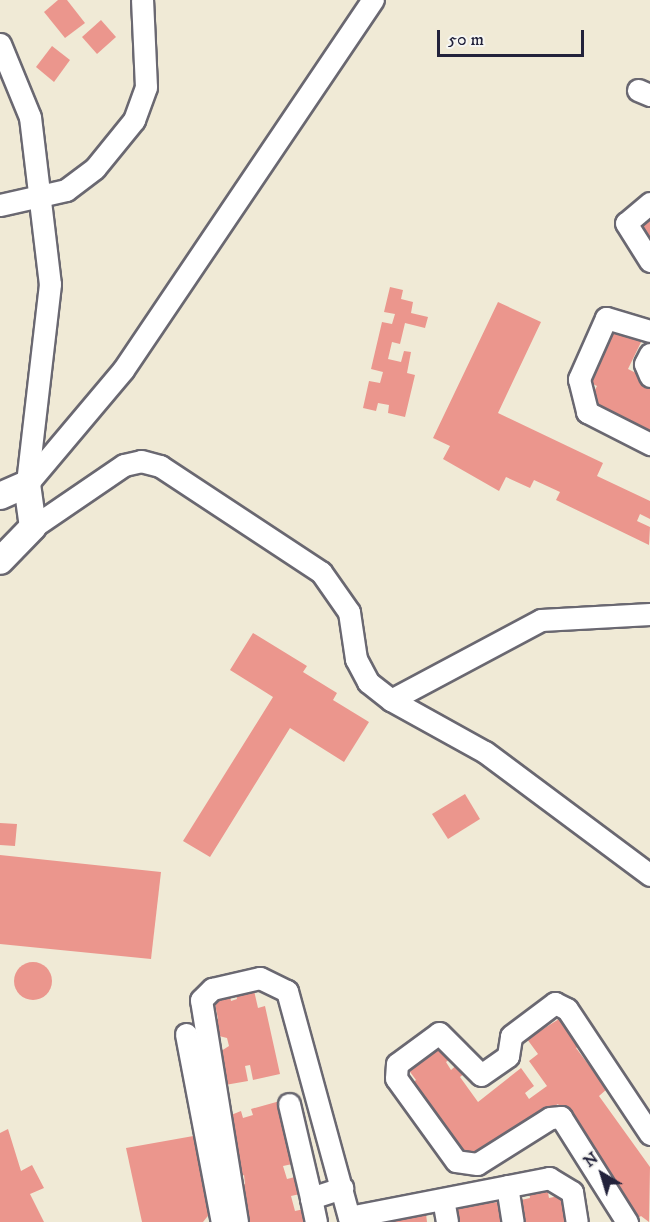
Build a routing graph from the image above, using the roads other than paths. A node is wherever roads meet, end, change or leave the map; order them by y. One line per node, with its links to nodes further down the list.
1 (142, 0): 5 (street)
2 (373, 0): 13 (street)
3 (0, 44): 4 (street)
4 (7, 74): 5 (street)
5 (42, 198): 7 (street); 13 (street)
6 (650, 203): 8 (street)
7 (0, 205)
8 (650, 261)
9 (650, 331): 12 (street)
10 (650, 354): 11 (street)
11 (650, 376)
12 (650, 444)
13 (27, 484): 14 (street); 15 (street)
14 (0, 496)
15 (33, 527): 16 (street); 18 (street)
16 (0, 561)
17 (650, 614): 18 (street)
18 (392, 700): 19 (street)
19 (650, 875)
20 (186, 1034): 28 (street)
21 (290, 1104): 25 (street)
22 (650, 1134): 34 (street)
23 (507, 1186): 26 (street); 32 (street); 33 (street)
24 (342, 1188): 25 (street); 27 (street); 29 (street)
25 (311, 1198): 30 (street)
26 (443, 1198): 27 (street); 31 (street)
27 (349, 1219)
28 (222, 1222)
29 (237, 1222)
30 (316, 1222)
31 (447, 1222)
32 (513, 1222)
33 (577, 1222)
34 (627, 1222)

